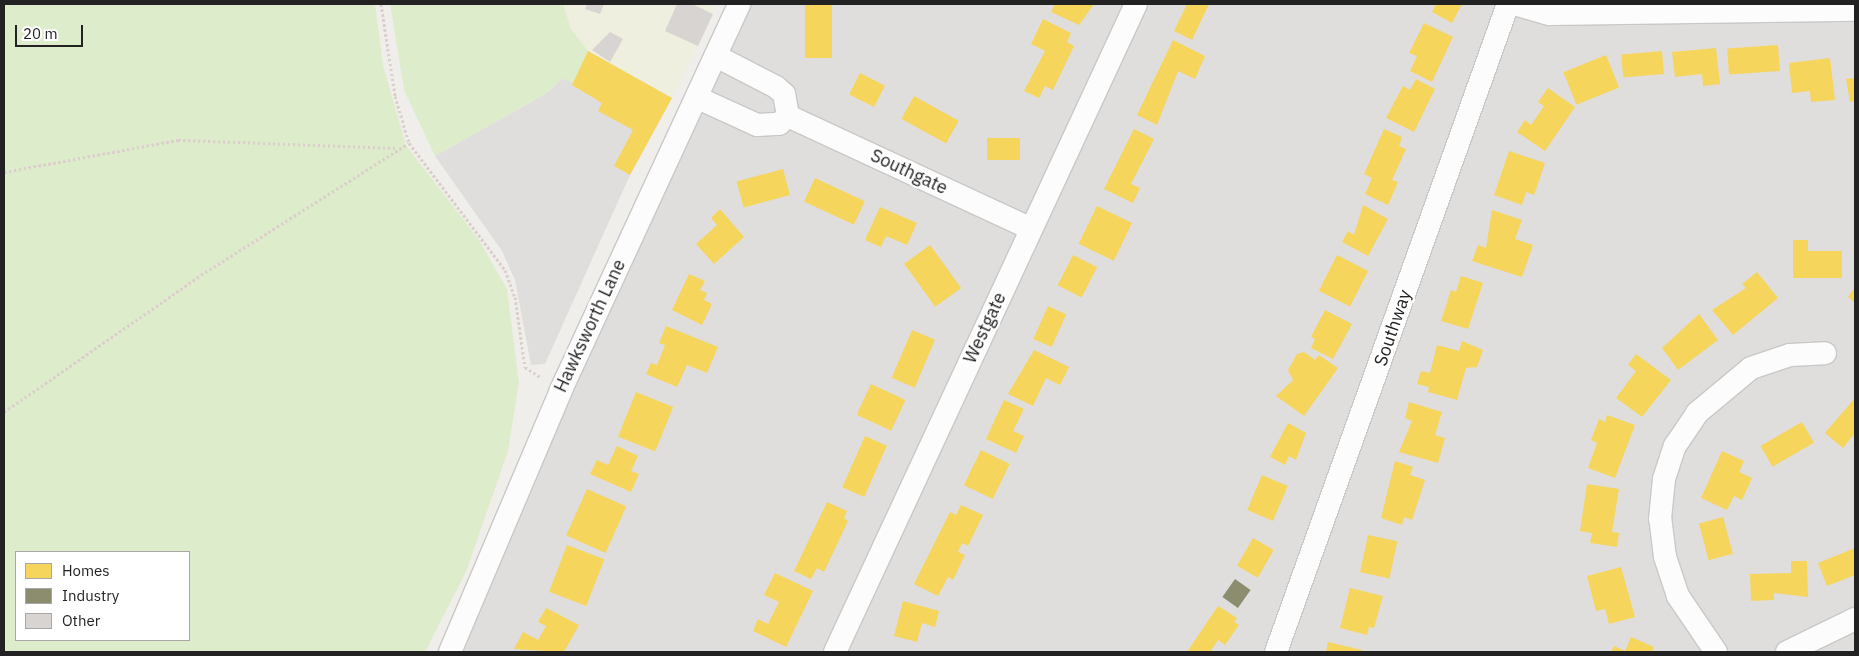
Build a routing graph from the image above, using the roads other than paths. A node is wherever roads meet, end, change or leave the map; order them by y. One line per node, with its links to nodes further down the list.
1 (739, 4): 6 (street, Hawksworth Lane)
2 (1136, 4): 9 (street, Westgate)
3 (1508, 4): 14 (street, Southway)
4 (1514, 4): 5 (street)
5 (1855, 10)
6 (716, 56): 7 (street, Hawksworth Lane); 8 (street)
7 (698, 98): 8 (street); 12 (street, Hawksworth Lane)
8 (788, 116): 9 (street, Southgate)
9 (1031, 229): 13 (street, Westgate)
10 (1826, 353): 15 (street)
11 (1855, 619): 16 (street)
12 (450, 652)
13 (835, 652)
14 (1276, 652)
15 (1716, 652)
16 (1787, 652)

